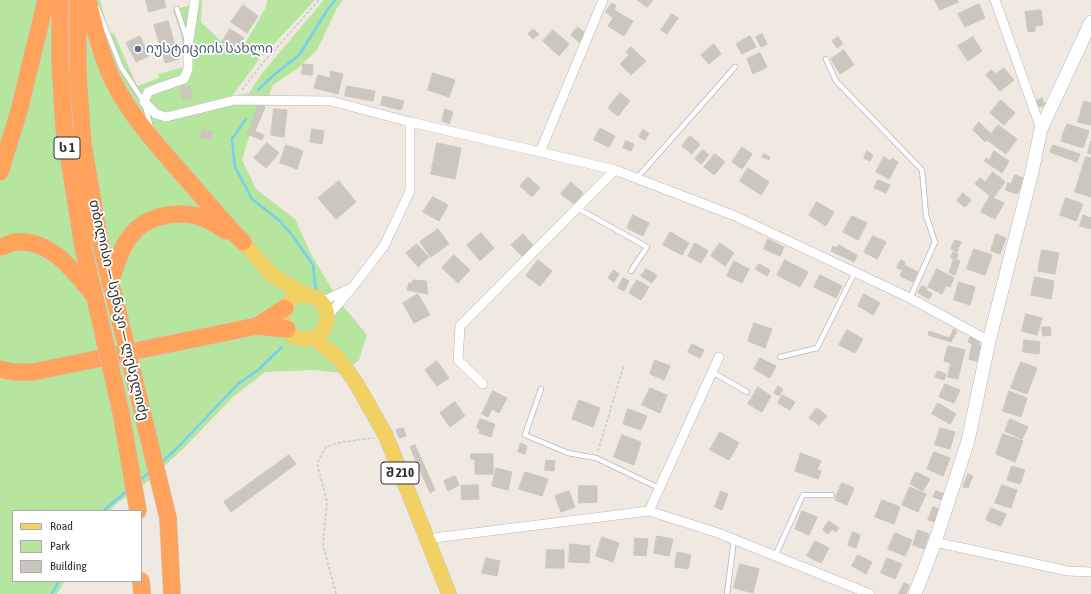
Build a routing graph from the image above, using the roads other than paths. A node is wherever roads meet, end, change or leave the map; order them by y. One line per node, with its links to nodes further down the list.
1 (46, 0): 20 (highway)
2 (60, 0): 30 (highway, თბილისი — სენაკი — ლესელიძე / ს 1)
3 (78, 0): 28 (highway, თბილისი — სენაკი — ლესელიძე / ს 1)
4 (88, 0): 17 (highway)
5 (95, 0): 14 (lane)
6 (195, 0): 11 (street)
7 (603, 0): 18 (street)
8 (995, 0): 16 (street)
9 (177, 9): 11 (lane)
10 (1091, 22): 16 (main road)
11 (188, 46): 14 (street)
12 (826, 60): 32 (lane)
13 (735, 67): 21 (lane)
14 (144, 102): 15 (street); 17 (lane)
15 (410, 122): 18 (street); 29 (street)
16 (1042, 129): 39 (main road)
17 (155, 143): 23 (highway)
18 (540, 152): 19 (street)
19 (615, 170): 21 (street); 22 (street)
20 (0, 172)
21 (637, 178): 26 (street)
22 (577, 208): 25 (lane); 45 (street)
23 (243, 242): 27 (main road); 28 (highway)
24 (0, 247): 30 (highway)
25 (631, 271)
26 (855, 272): 32 (street); 41 (lane)
27 (273, 276): 31 (main road); 34 (main road)
28 (110, 283): 59 (highway, თბილისი — სენაკი — ლესელიძე / ს 1, bridge)
29 (352, 288): 33 (street); 35 (street)
30 (94, 295): 50 (highway, თბილისი — სენაკი — ლესელიძე / ს 1, bridge)
31 (306, 295): 33 (main road); 34 (main road)
32 (910, 298): 39 (street)
33 (321, 302): 35 (main road)
34 (286, 307): 36 (highway); 37 (main road)
35 (327, 320): 38 (main road); 42 (main road, შ 210)
36 (257, 326): 37 (highway); 43 (highway)
37 (287, 329): 38 (main road)
38 (314, 338): 42 (main road, შ 210)
39 (989, 341): 54 (main road)
40 (719, 357): 44 (street)
41 (780, 357)
42 (339, 359): 52 (main road, შ 210)
43 (0, 368)
44 (712, 372): 47 (lane); 48 (street)
45 (483, 384)
46 (541, 389): 48 (lane)
47 (747, 392)
48 (660, 488): 51 (street)
49 (832, 495): 55 (lane)
50 (138, 510)
51 (649, 512): 52 (street); 53 (street)
52 (426, 539): 60 (main road, შ 210)
53 (734, 539): 55 (street); 61 (lane)
54 (935, 542): 56 (street); 63 (main road)
55 (775, 556): 62 (street)
56 (1091, 572)
57 (141, 582): 58 (highway)
58 (142, 594)
59 (172, 594)
60 (449, 594)
61 (727, 594)
62 (870, 594)
63 (915, 594)

